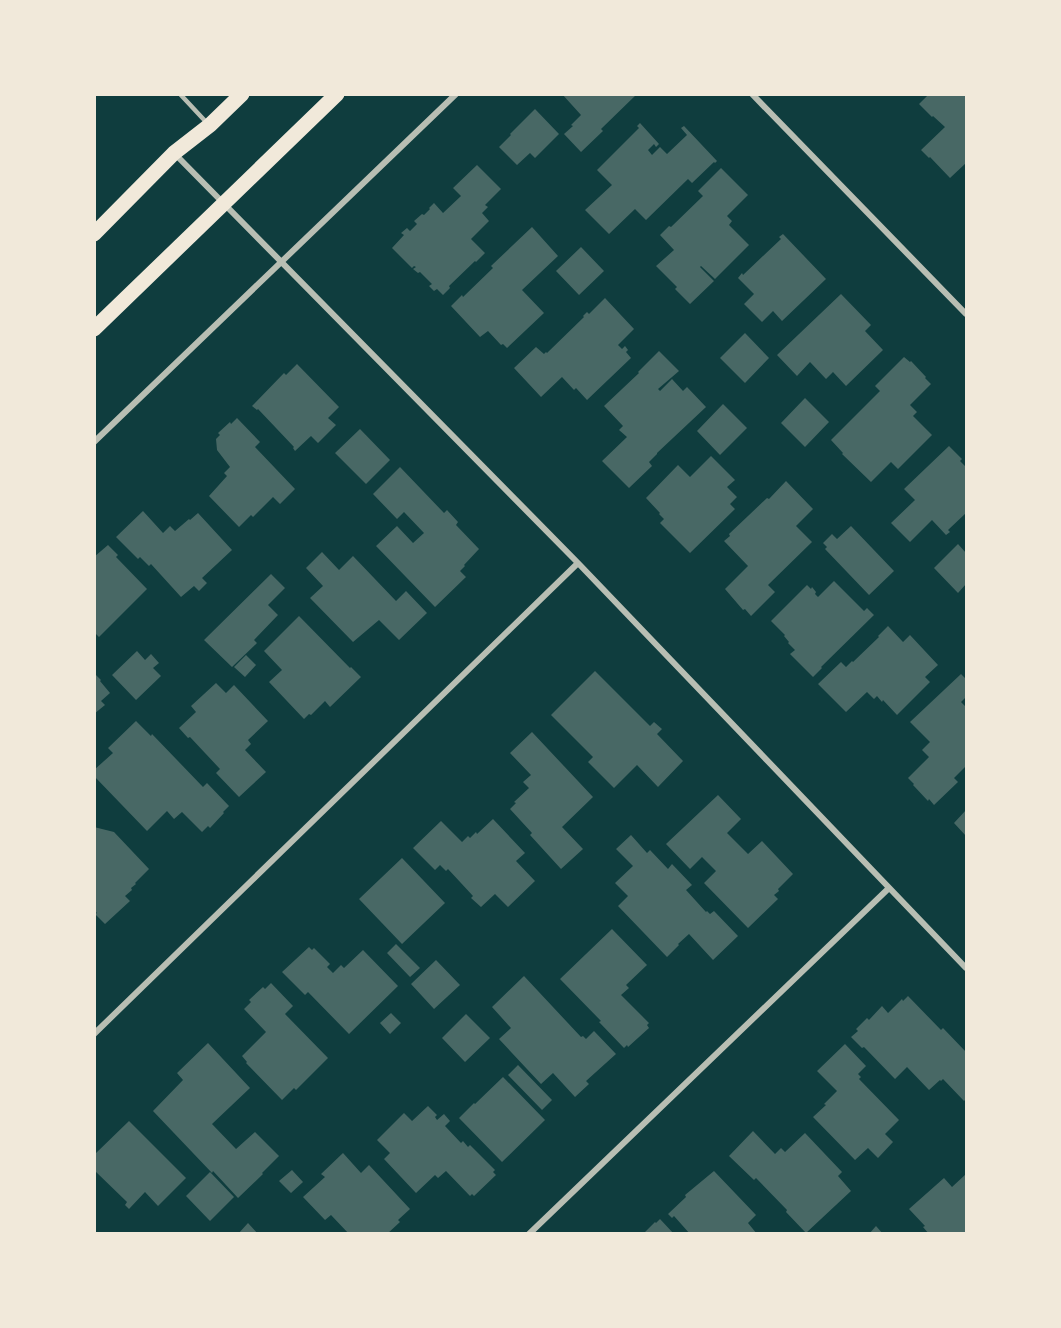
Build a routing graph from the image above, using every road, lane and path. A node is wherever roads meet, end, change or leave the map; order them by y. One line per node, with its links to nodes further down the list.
1 (180, 94): 6 (lane)
2 (242, 94): 6 (main road)
3 (338, 94): 8 (main road)
4 (456, 94): 10 (street)
5 (752, 94): 11 (street)
6 (210, 125): 7 (main road)
7 (174, 153): 8 (street); 9 (main road)
8 (225, 203): 10 (street); 12 (main road)
9 (94, 234)
10 (281, 262): 13 (street); 14 (street)
11 (966, 314)
12 (94, 329)
13 (94, 442)
14 (578, 563): 15 (street); 17 (street)
15 (889, 888): 16 (street); 18 (street)
16 (966, 968)
17 (94, 1034)
18 (529, 1233)

